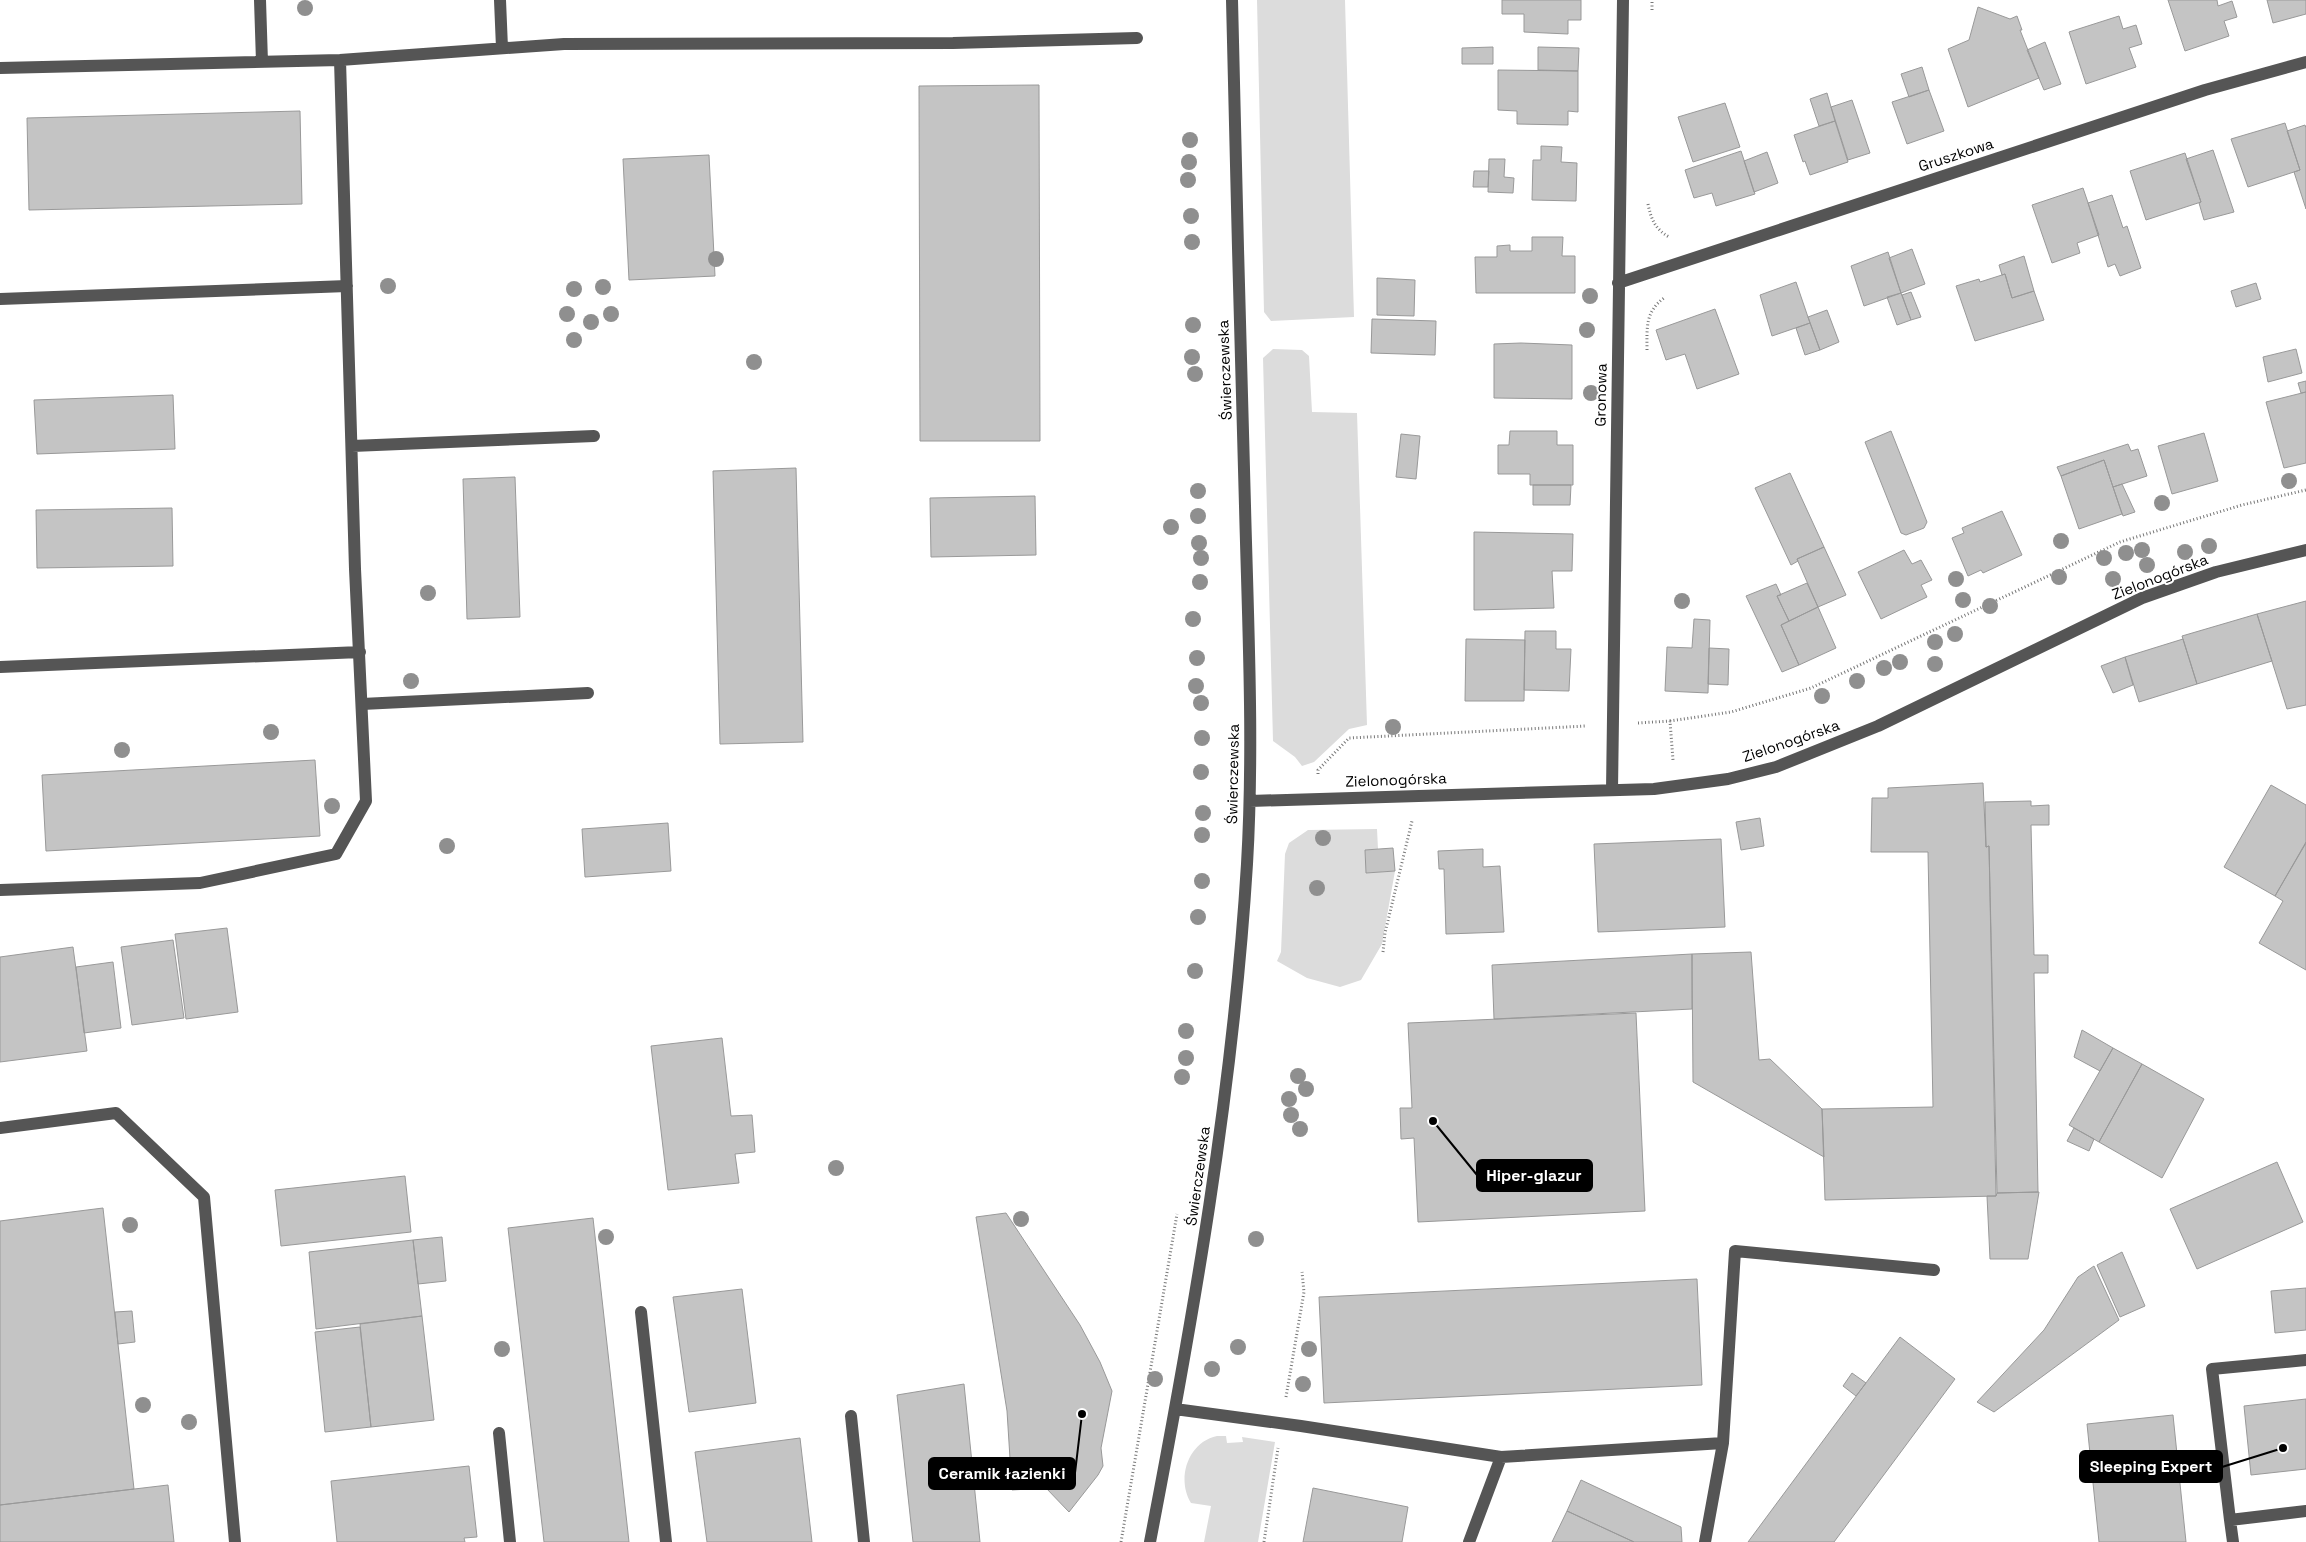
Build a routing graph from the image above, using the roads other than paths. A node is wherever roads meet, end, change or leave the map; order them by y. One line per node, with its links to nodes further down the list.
1 (260, 0): 8 (street)
2 (500, 0): 6 (street)
3 (1232, 0): 22 (street, Świerczewska)
4 (1623, 0): 11 (street, Gronowa)
5 (1137, 38): 6 (street)
6 (502, 48): 7 (street)
7 (340, 60): 8 (street); 12 (street)
8 (262, 62): 10 (street)
9 (2306, 62): 11 (street, Gruszkowa)
10 (0, 68)
11 (1618, 283): 21 (street, Gronowa)
12 (347, 286): 13 (street); 15 (street)
13 (0, 299)
14 (594, 436): 15 (street)
15 (352, 446): 17 (street)
16 (2306, 550): 21 (street, Zielonogórska)
17 (360, 652): 18 (street); 20 (street)
18 (0, 667)
19 (588, 693): 20 (street)
20 (362, 704): 23 (street)
21 (1612, 790): 22 (street, Zielonogórska)
22 (1250, 801): 28 (street, Świerczewska)
23 (0, 890)
24 (0, 1128): 35 (street)
25 (1934, 1270): 31 (street)
26 (641, 1312): 37 (street)
27 (2306, 1360): 34 (street)
28 (1176, 1409): 32 (street); 39 (street, Świerczewska)
29 (851, 1416): 38 (street)
30 (499, 1433): 36 (street)
31 (1723, 1443): 32 (street); 41 (street)
32 (1500, 1457): 40 (street)
33 (2306, 1512): 34 (street)
34 (2230, 1520): 42 (street)
35 (235, 1542)
36 (510, 1542)
37 (666, 1542)
38 (864, 1542)
39 (1150, 1542)
40 (1469, 1542)
41 (1704, 1542)
42 (2233, 1542)

